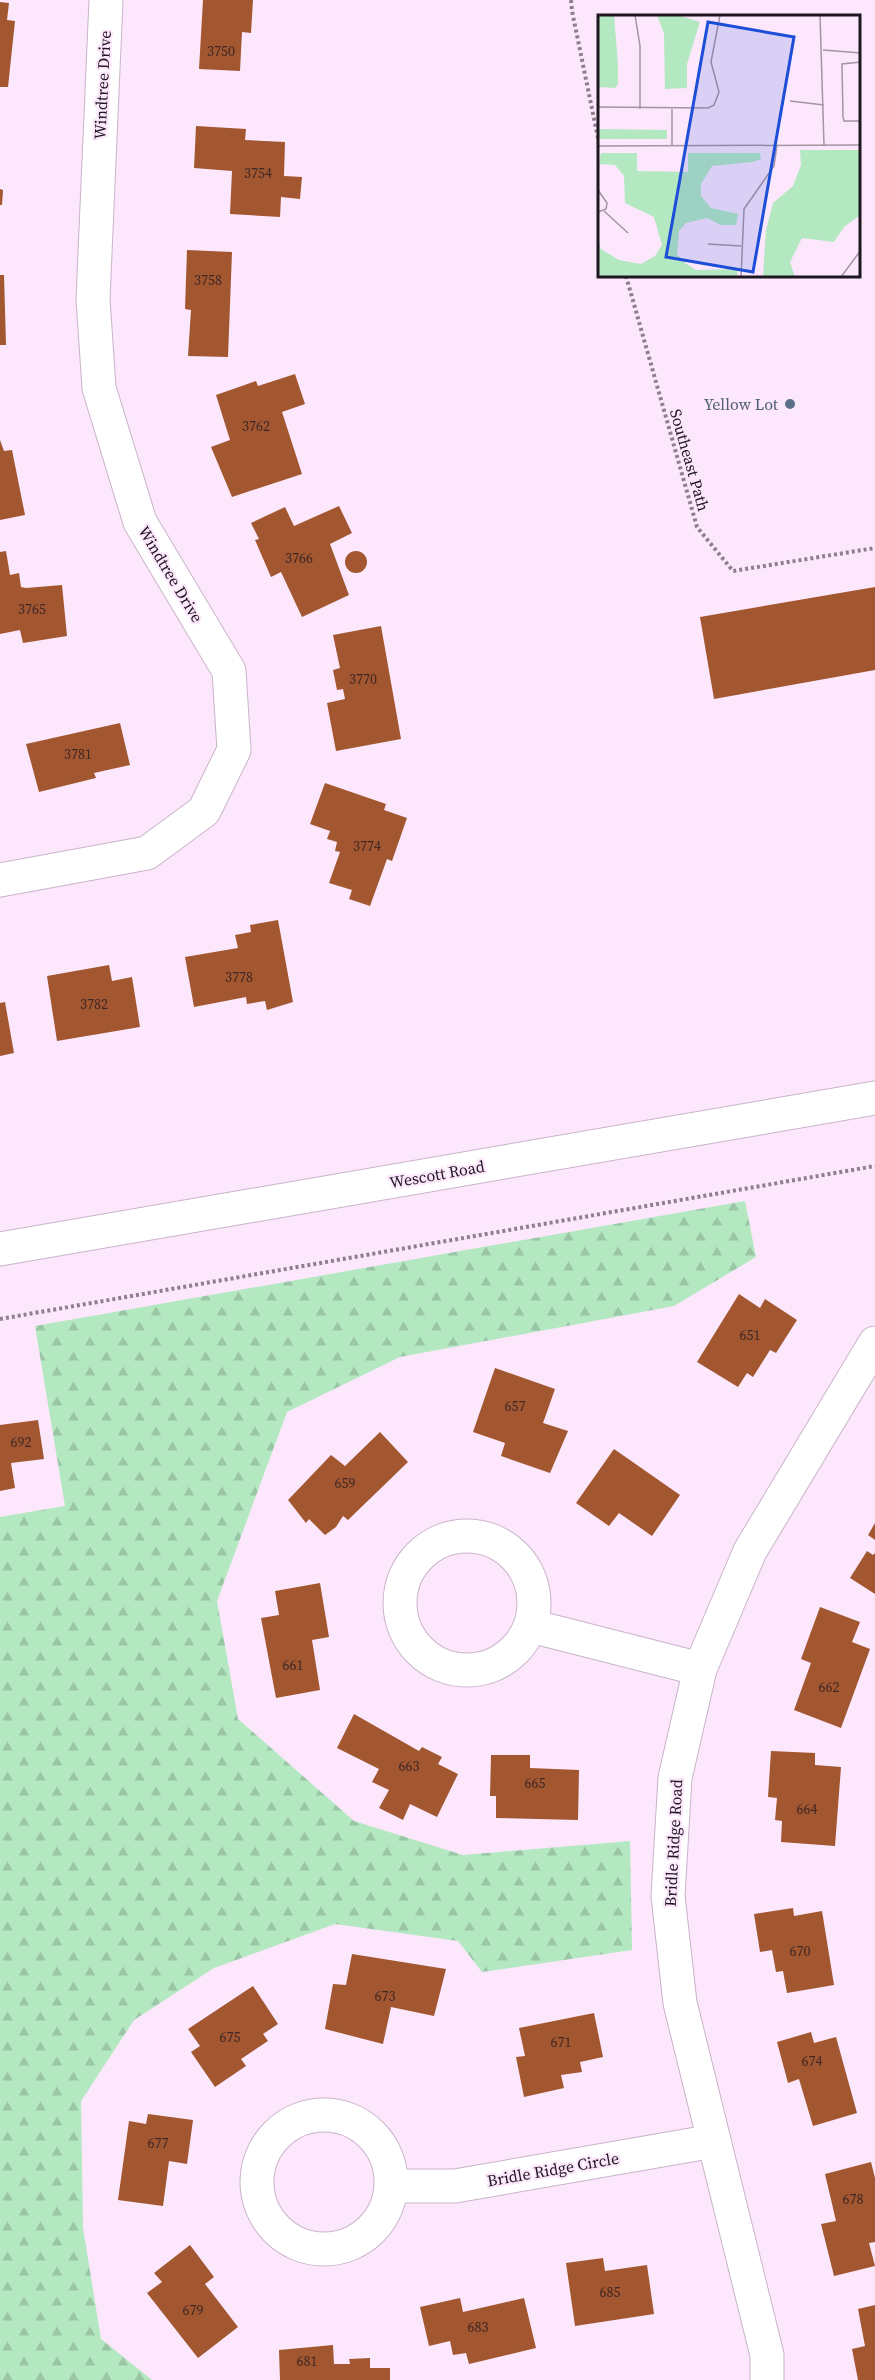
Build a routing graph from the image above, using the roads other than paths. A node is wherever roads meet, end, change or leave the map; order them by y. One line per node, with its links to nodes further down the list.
1 (106, 0): 2 (street, Windtree Drive)
2 (0, 880)
3 (875, 1098): 4 (street, Wescott Road)
4 (0, 1249)
5 (875, 1343): 7 (street, Bridle Ridge Road)
6 (531, 1626): 6 (street); 7 (street)
7 (700, 1669): 8 (street, Bridle Ridge Road)
8 (714, 2140): 9 (street, Bridle Ridge Circle); 10 (street, Bridle Ridge Road)
9 (392, 2186): 9 (street)
10 (767, 2380)

